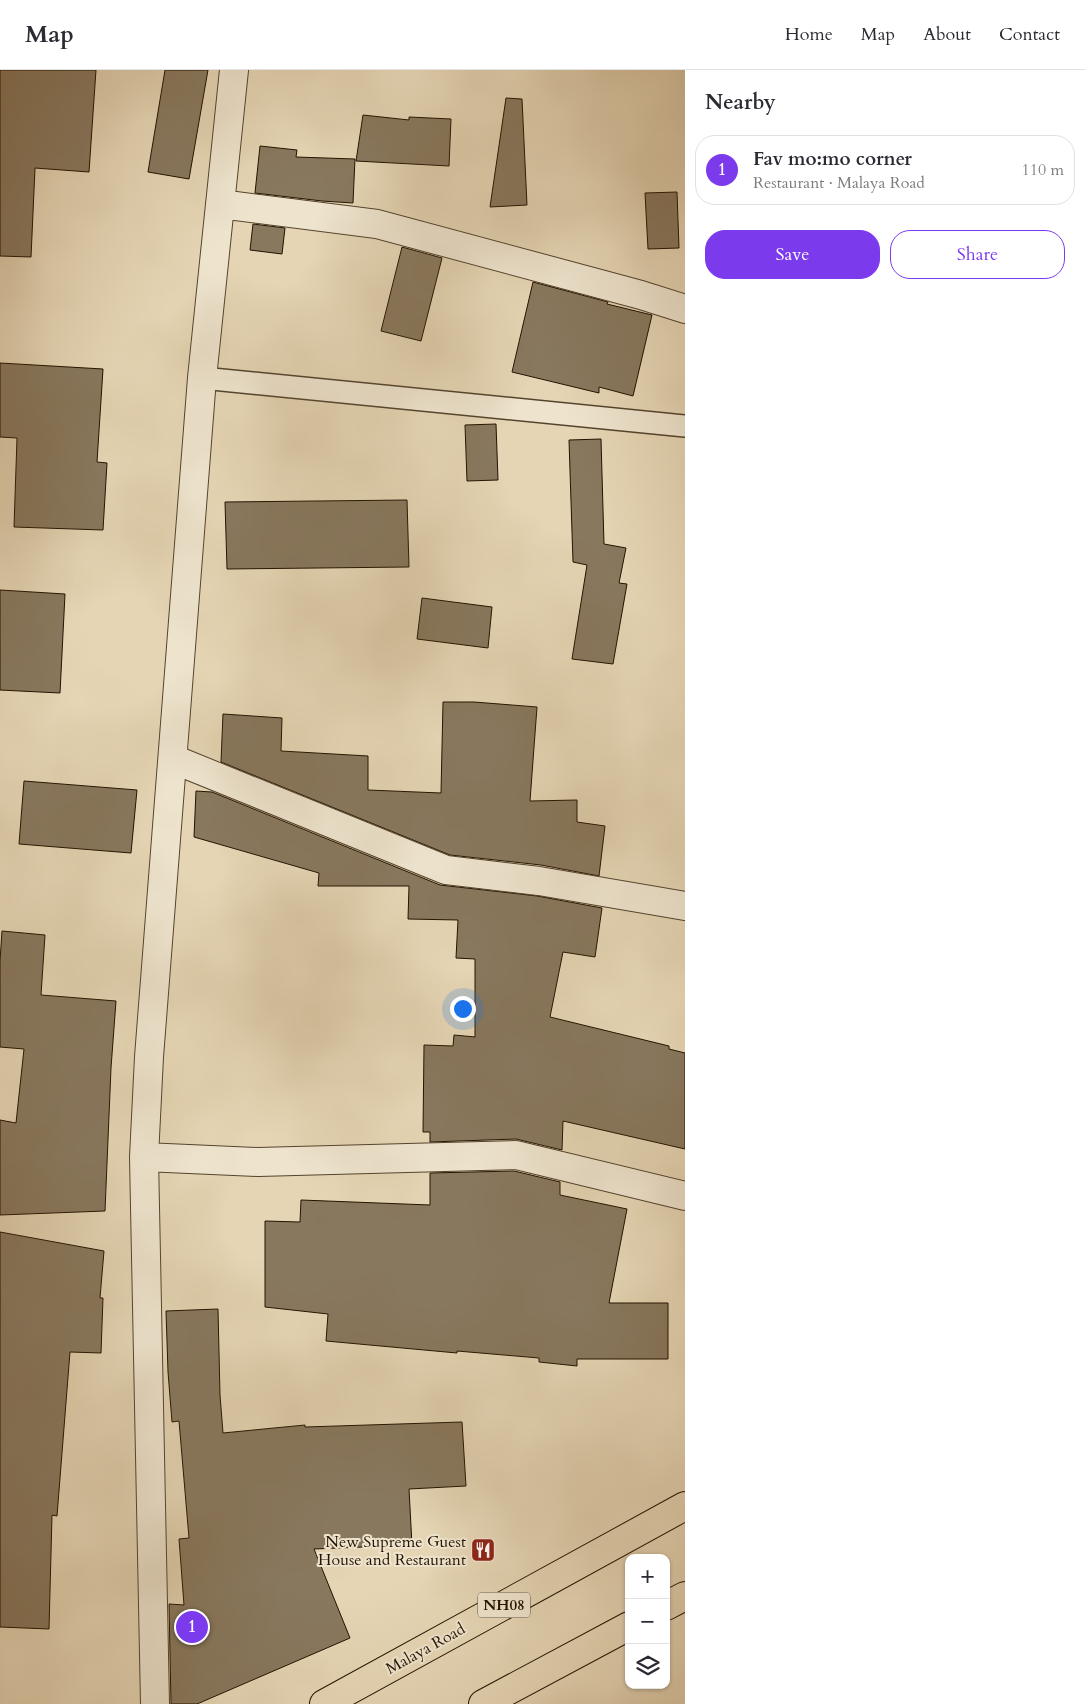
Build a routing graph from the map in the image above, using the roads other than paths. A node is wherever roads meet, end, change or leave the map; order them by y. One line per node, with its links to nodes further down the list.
1 (234, 70): 2 (street)
2 (220, 204): 3 (street); 4 (street)
3 (685, 309)
4 (202, 378): 5 (lane); 6 (street)
5 (685, 426)
6 (172, 759): 7 (street); 8 (street)
7 (685, 906)
8 (144, 1157): 9 (street); 14 (street)
9 (685, 1196)
10 (685, 1506): 15 (main road, Malaya Road / NH08)
11 (685, 1596): 12 (main road)
12 (670, 1604)
13 (625, 1628): 16 (main road)
14 (155, 1704)
15 (324, 1704)
16 (483, 1704)

